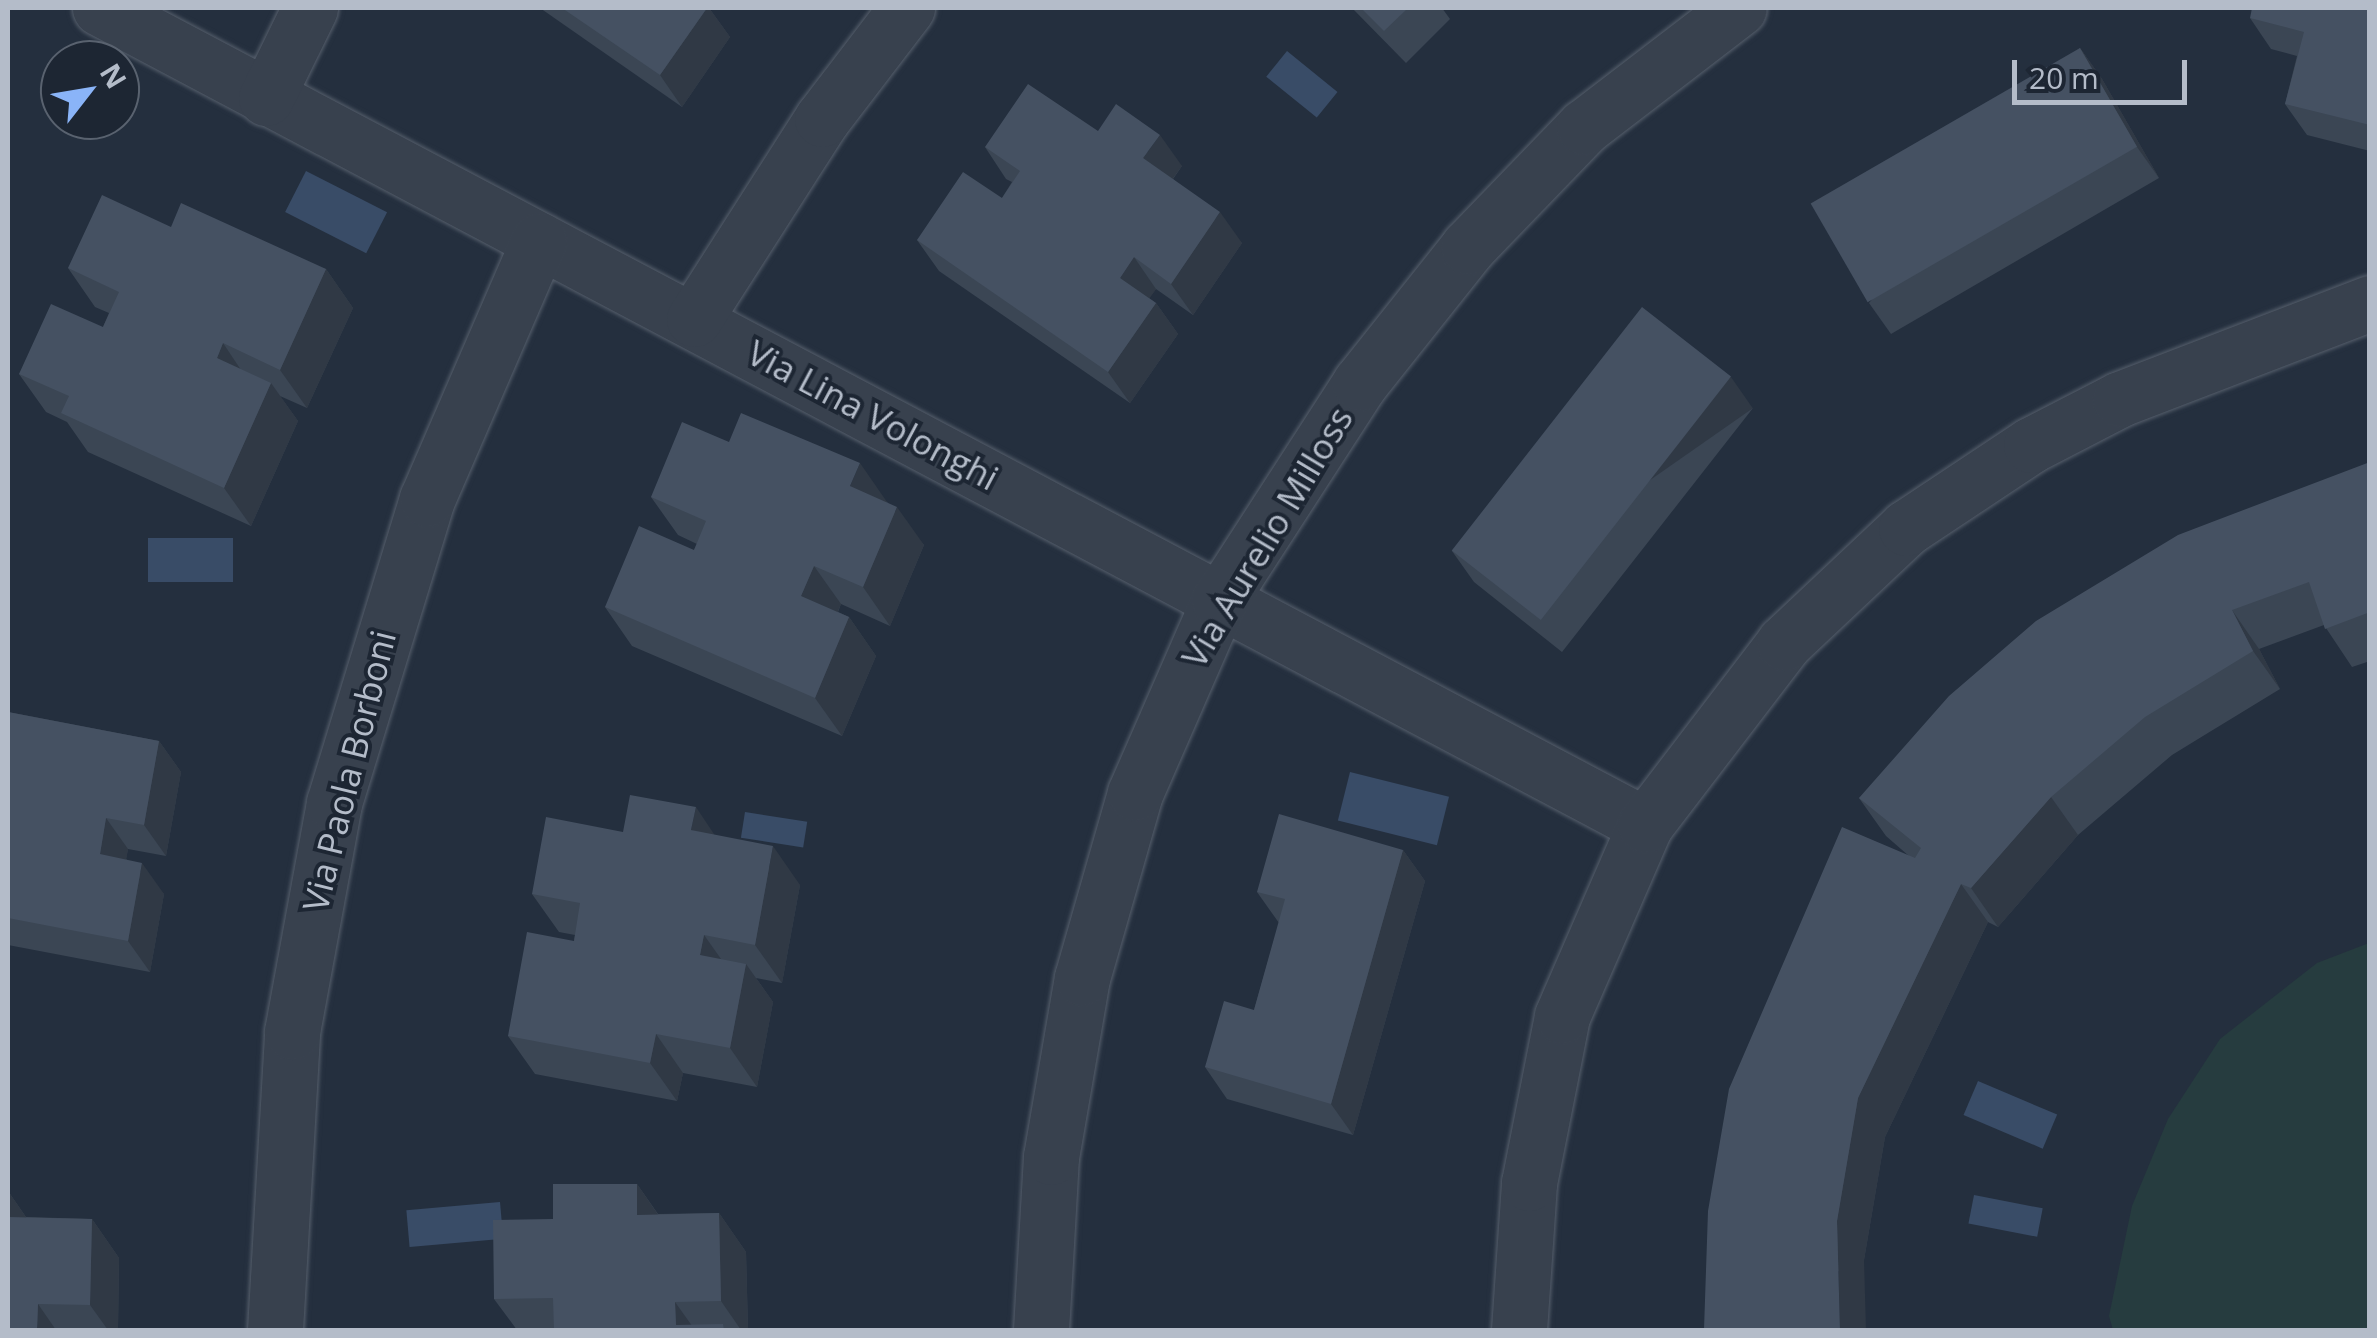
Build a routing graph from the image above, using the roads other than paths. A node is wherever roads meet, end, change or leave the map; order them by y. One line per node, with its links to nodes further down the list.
1 (100, 8): 5 (street, Via Lina Volonghi)
2 (310, 8): 5 (street)
3 (907, 8): 8 (street)
4 (1739, 8): 9 (street, Via Aurelio Milloss)
5 (266, 98): 6 (street, Via Lina Volonghi)
6 (539, 240): 8 (street, Via Lina Volonghi); 11 (street, Via Paola Borboni)
7 (2370, 303): 10 (street)
8 (694, 318): 9 (street, Via Lina Volonghi)
9 (1219, 601): 10 (street, Via Lina Volonghi); 12 (street, Via Aurelio Milloss)
10 (1644, 825): 13 (street)
11 (274, 1330)
12 (1041, 1330)
13 (1519, 1330)

